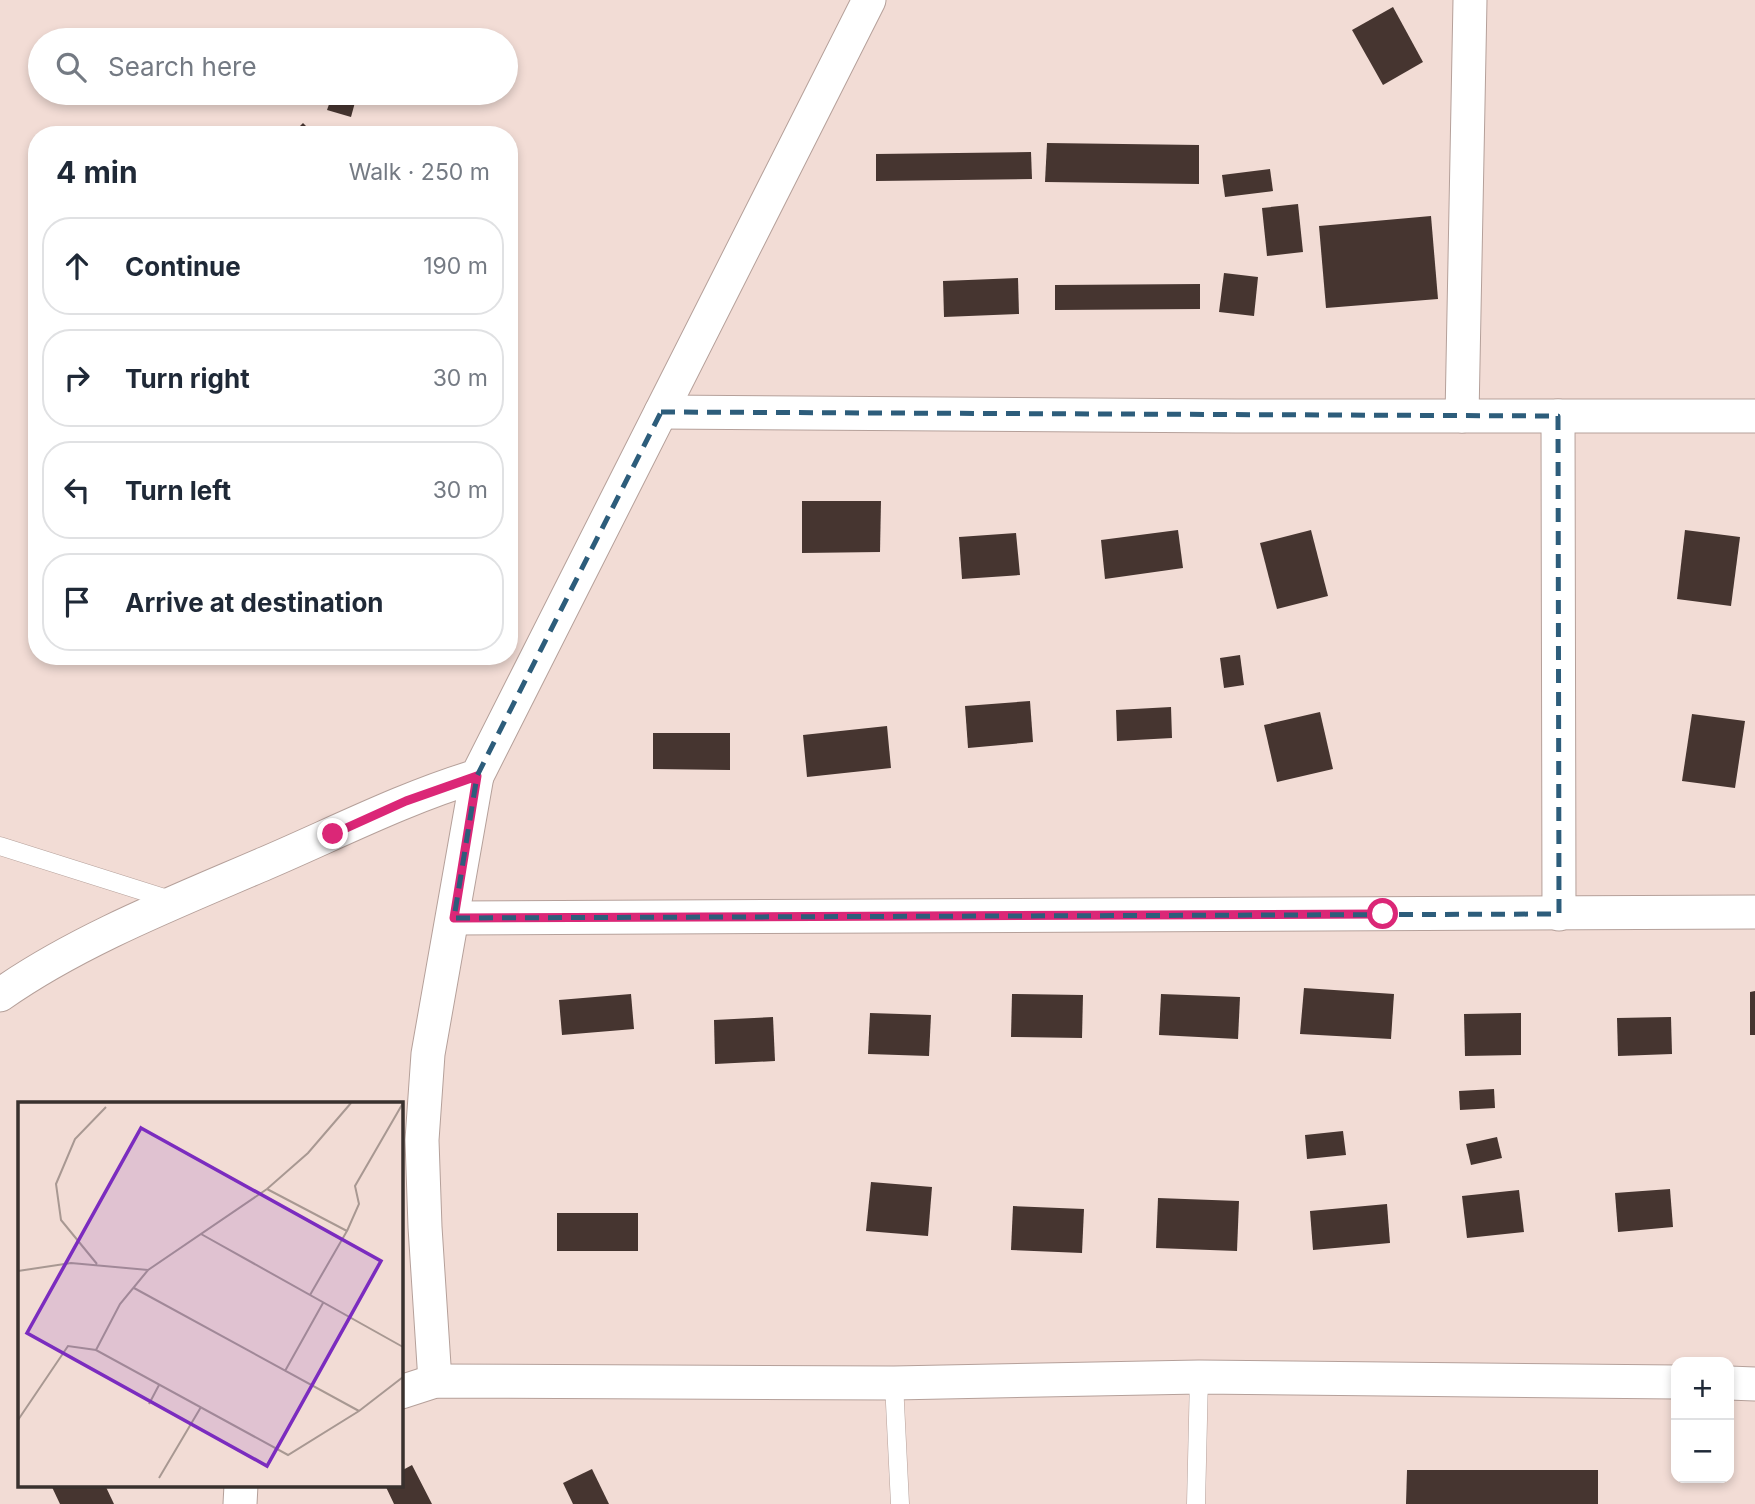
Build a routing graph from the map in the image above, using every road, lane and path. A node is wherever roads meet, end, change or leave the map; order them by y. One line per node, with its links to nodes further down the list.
1 (869, 0): 3 (street)
2 (1470, 0): 4 (street)
3 (661, 412): 4 (street); 7 (street)
4 (1462, 416): 5 (street)
5 (1558, 416): 6 (street); 11 (street)
6 (1755, 416)
7 (477, 776): 9 (street); 12 (street)
8 (0, 846): 9 (lane)
9 (177, 902): 13 (street)
10 (1755, 912): 11 (street)
11 (1559, 914): 12 (street)
12 (454, 918): 15 (street)
13 (0, 995)
14 (1199, 1377): 16 (street); 17 (street); 24 (lane)
15 (435, 1381): 17 (street); 20 (street)
16 (1671, 1382)
17 (894, 1383): 23 (lane)
18 (1734, 1383): 19 (street)
19 (1755, 1384)
20 (402, 1392)
21 (242, 1486): 22 (street)
22 (240, 1504)
23 (900, 1504)
24 (1196, 1504)

